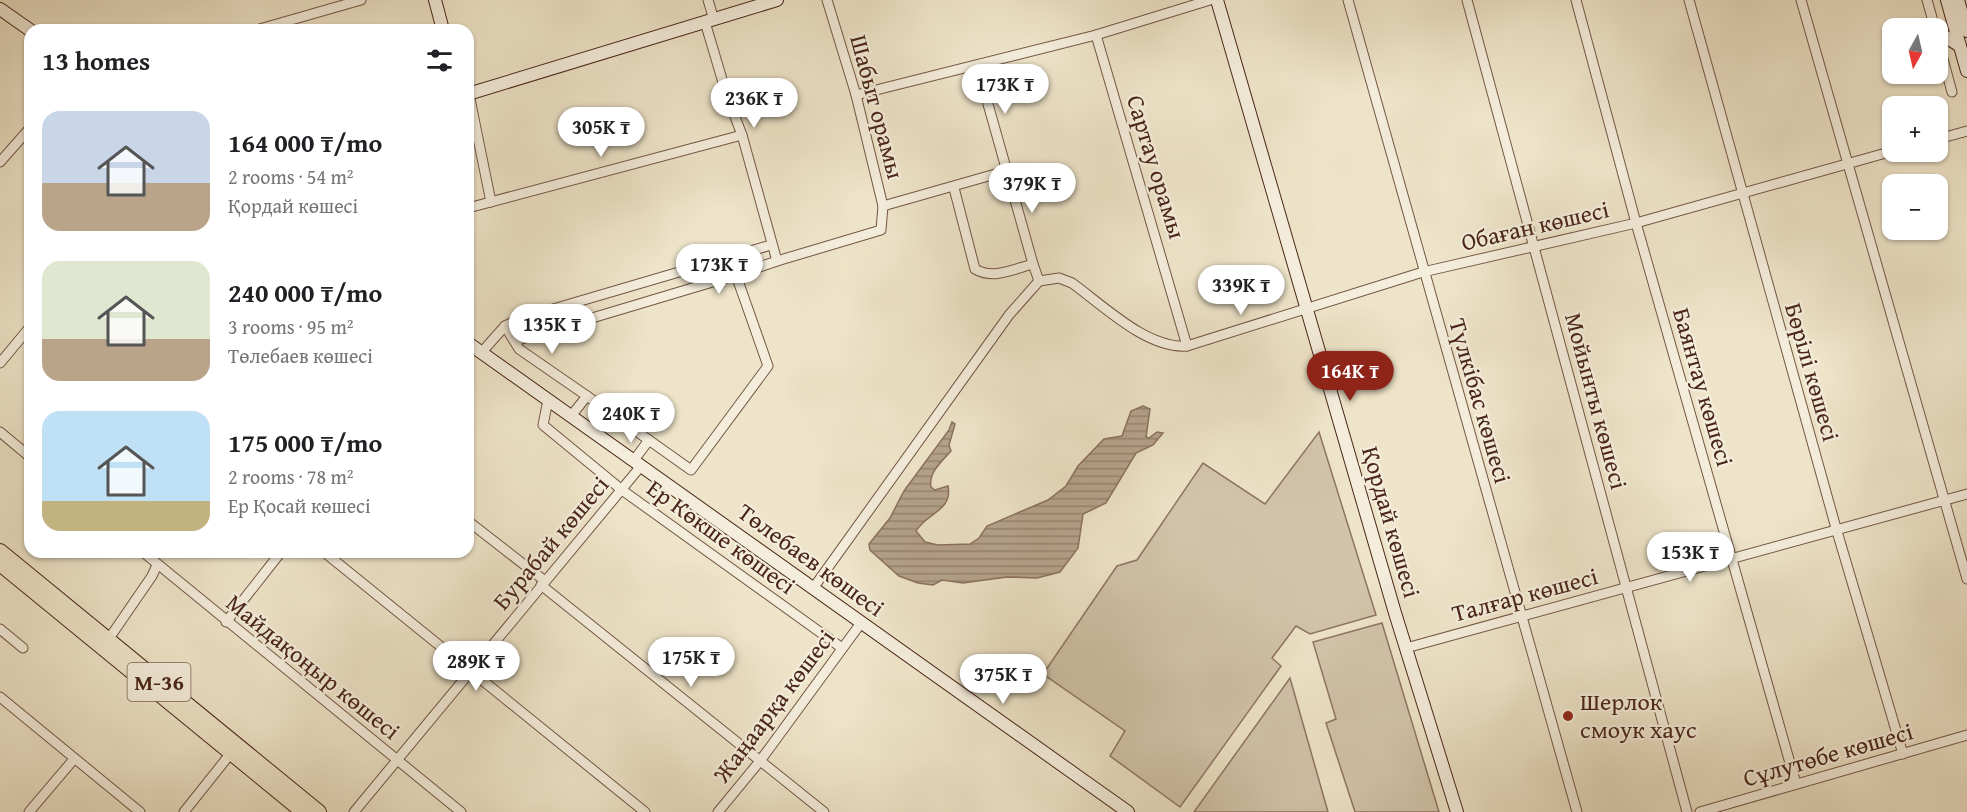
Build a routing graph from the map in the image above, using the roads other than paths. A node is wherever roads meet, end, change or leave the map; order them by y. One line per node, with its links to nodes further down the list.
1 (361, 0): 19 (street)
2 (435, 0): 20 (street)
3 (708, 0): 18 (street)
4 (777, 0): 18 (street)
5 (827, 0): 31 (street, Шабыт орамы)
6 (1210, 0): 23 (street)
7 (1217, 0): 56 (street, Қордай көшесі)
8 (1348, 0): 51 (street, Түлкібас көшесі)
9 (1467, 0): 48 (street, Мойынты көшесі)
10 (1576, 0): 46 (street, Баянтау көшесі)
11 (1689, 0): 42 (street, Бөрілі көшесі)
12 (1801, 0): 39 (street)
13 (1927, 0): 17 (street)
14 (1947, 0): 25 (street)
15 (1958, 0): 22 (street)
16 (0, 9): 21 (street)
17 (1932, 18)
18 (710, 21): 29 (street); 35 (street)
19 (277, 24)
20 (441, 24)
21 (24, 26)
22 (1967, 31)
23 (1096, 34): 26 (street); 60 (street, Сартау орамы)
24 (1948, 38): 25 (street)
25 (1960, 46): 27 (street)
26 (977, 65): 31 (street); 40 (street)
27 (1967, 70)
28 (1948, 77): 30 (street)
29 (474, 92)
30 (1952, 92)
31 (856, 95): 45 (street, Шабыт орамы)
32 (474, 122): 43 (street)
33 (1967, 131): 36 (street)
34 (24, 135): 38 (street)
35 (742, 135): 43 (street); 47 (street)
36 (1948, 136)
37 (1882, 154): 39 (street, Обаған көшесі)
38 (0, 162)
39 (1846, 164): 42 (street, Обаған көшесі); 73 (street)
40 (1006, 171): 41 (street, Шабыт орамы); 50 (street)
41 (954, 188): 45 (street, Шабыт орамы); 50 (street)
42 (1741, 193): 46 (street, Обаған көшесі); 75 (street, Бөрілі көшесі)
43 (491, 202): 44 (street)
44 (474, 206)
45 (883, 206): 49 (street)
46 (1636, 223): 48 (street, Обаған көшесі); 77 (street, Баянтау көшесі)
47 (771, 244): 49 (street); 52 (street)
48 (1534, 245): 51 (street, Обаған көшесі); 86 (street, Мойынты көшесі)
49 (777, 261): 53 (street)
50 (1033, 264): 54 (street)
51 (1424, 272): 56 (street, Обаған көшесі); 87 (street, Түлкібас көшесі)
52 (676, 273): 55 (street); 57 (street)
53 (736, 275): 55 (street); 68 (street)
54 (1039, 281): 60 (street); 85 (street)
55 (683, 291): 59 (street)
56 (1308, 310): 60 (street, Обаған көшесі); 94 (street, Қордай көшесі)
57 (506, 326): 59 (street); 62 (street)
58 (24, 334): 63 (street)
59 (515, 341): 64 (street)
60 (1187, 346)
61 (474, 348): 62 (street, Төлебаев көшесі)
62 (481, 353): 65 (street, Төлебаев көшесі)
63 (0, 363)
64 (587, 396): 66 (street); 68 (street)
65 (548, 400): 66 (street, Төлебаев көшесі); 71 (street, Ер Көкше көшесі)
66 (571, 416): 70 (street, Төлебаев көшесі)
67 (0, 432): 69 (street)
68 (649, 440): 70 (street, Бурабай көшесі)
69 (24, 452)
70 (638, 463): 71 (street, Бурабай көшесі); 85 (street, Төлебаев көшесі)
71 (622, 490): 84 (street, Бурабай көшесі); 93 (street, Ер Көкше көшесі)
72 (1967, 494): 73 (street, Талғар көшесі)
73 (1944, 500): 75 (street, Талғар көшесі); 83 (street)
74 (474, 525): 84 (street)
75 (1836, 528): 77 (street, Талғар көшесі); 99 (street, Бөрілі көшесі)
76 (0, 551): 91 (main road, M-36)
77 (1731, 557): 86 (street, Талғар көшесі); 103 (street, Баянтау көшесі)
78 (149, 558): 82 (street, Майдақоңыр көшесі)
79 (276, 558): 88 (street)
80 (331, 558): 95 (street)
81 (0, 564): 98 (main road, M-36)
82 (157, 565): 88 (street, Майдақоңыр көшесі); 91 (street)
83 (1967, 579)
84 (543, 583): 95 (street, Бурабай көшесі); 102 (street)
85 (814, 587): 89 (street, Төлебаев көшесі)
86 (1626, 588): 87 (street, Талғар көшесі); 117 (street, Мойынты көшесі)
87 (1520, 615): 94 (street, Талғар көшесі); 116 (street, Түлкібас көшесі)
88 (226, 622): 101 (street, Майдақоңыр көшесі)
89 (861, 623): 93 (street, Жаңаарқа көшесі); 114 (street, Төлебаев көшесі)
90 (0, 628): 92 (street)
91 (108, 640): 108 (main road, M-36)
92 (23, 648)
93 (842, 648): 102 (street, Жаңаарқа көшесі)
94 (1406, 648): 115 (street, Қордай көшесі)
95 (471, 670): 101 (street, Бурабай көшесі); 111 (street)
96 (0, 697): 100 (street)
97 (1967, 735): 99 (street, Сұлутөбе көшесі)
98 (231, 753): 106 (street); 107 (main road, M-36)
99 (1903, 754): 103 (street, Сұлутөбе көшесі)
100 (74, 759): 104 (street); 105 (street)
101 (398, 759): 109 (street, Бурабай көшесі); 110 (street, Майдақоңыр көшесі)
102 (760, 761): 112 (street, Жаңаарқа көшесі); 113 (street)
103 (1796, 784): 118 (street, Сұлутөбе көшесі)
104 (29, 812)
105 (140, 812)
106 (184, 812)
107 (303, 812)
108 (319, 812)
109 (354, 812)
110 (461, 812)
111 (645, 812)
112 (718, 812)
113 (824, 812)
114 (1128, 812)
115 (1457, 812)
116 (1577, 812)
117 (1687, 812)
118 (1700, 812)

